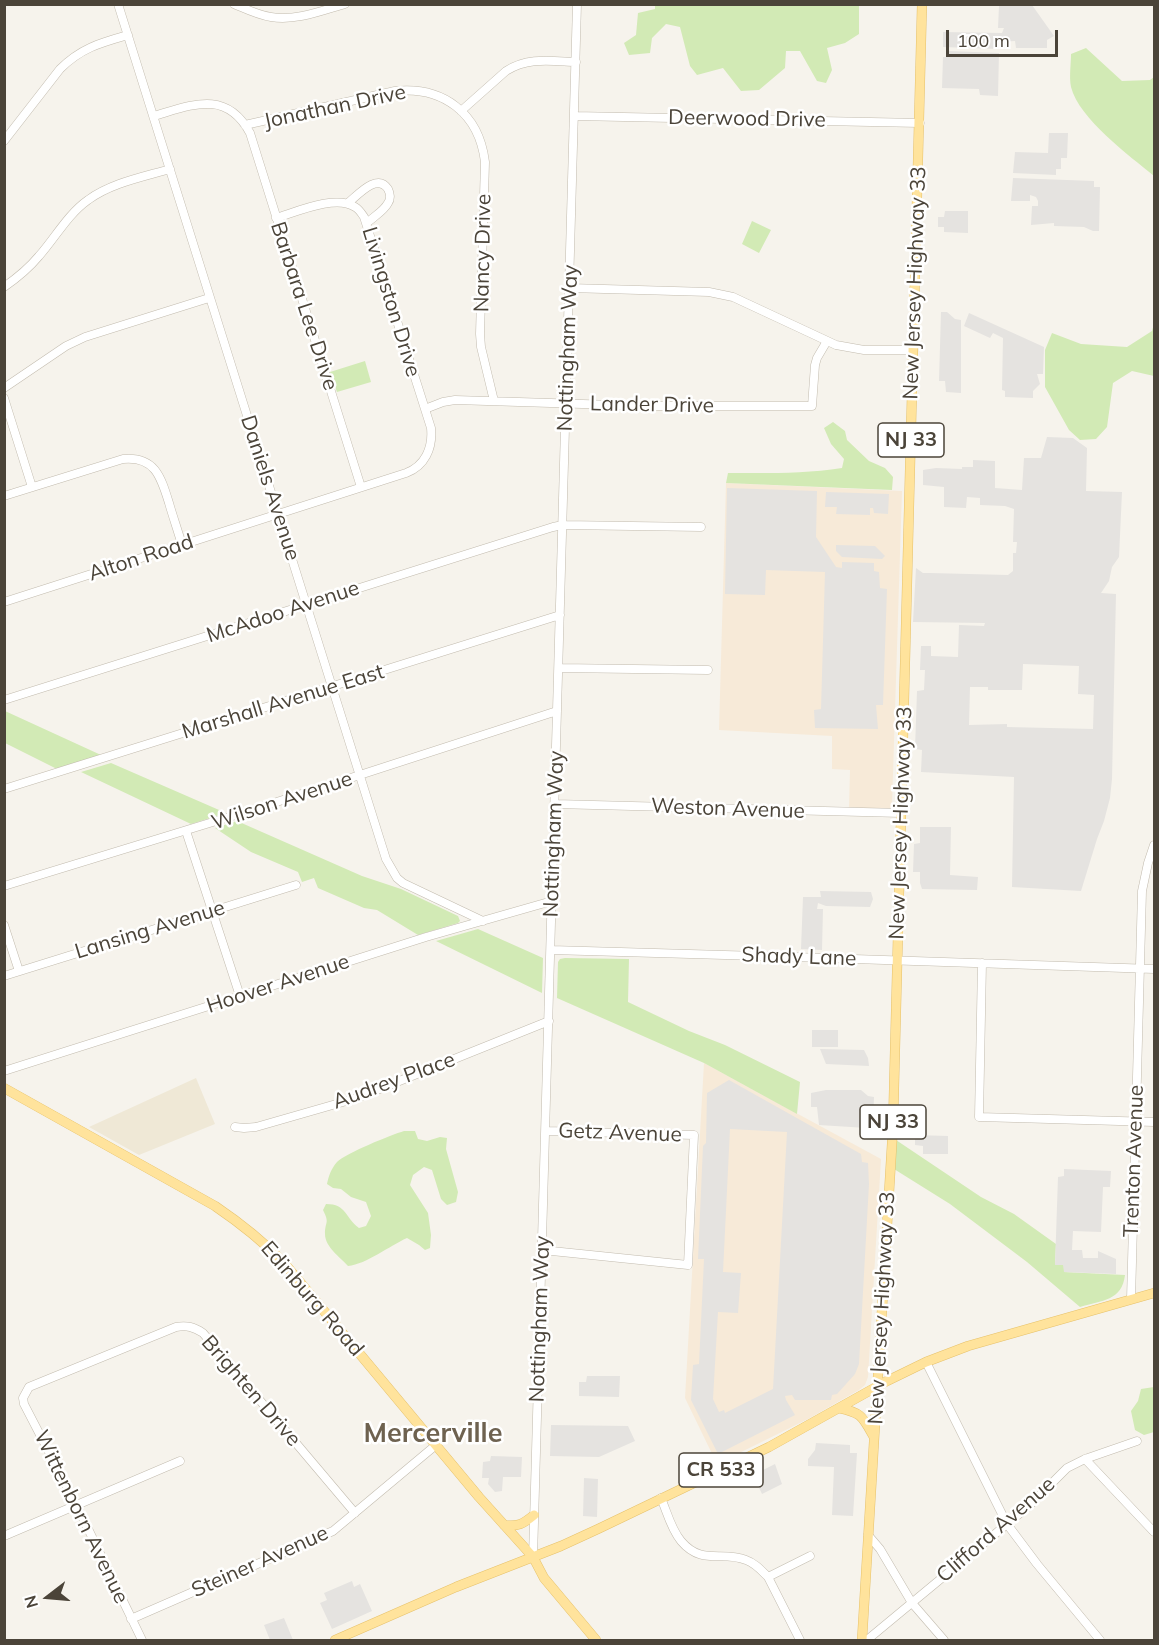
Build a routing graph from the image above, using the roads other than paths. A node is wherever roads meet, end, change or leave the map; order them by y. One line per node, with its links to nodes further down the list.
1 (118, 4): 6 (street, Daniels Avenue)
2 (234, 4): 3 (street)
3 (345, 4)
4 (577, 4): 7 (street, Nottingham Way)
5 (922, 4): 11 (main road, New Jersey Highway 33 / NJ 33)
6 (128, 35): 9 (street, Daniels Avenue); 13 (street)
7 (576, 62): 8 (street); 10 (street, Nottingham Way)
8 (461, 111): 12 (street, Jonathan Drive); 25 (street, Nancy Drive)
9 (154, 116): 12 (street, Jonathan Drive); 14 (street, Daniels Avenue)
10 (574, 116): 11 (street, Deerwood Drive); 19 (street, Nottingham Way)
11 (920, 123): 22 (main road, New Jersey Highway 33 / NJ 33)
12 (245, 125): 16 (street, Barbara Lee Drive)
13 (4, 141)
14 (170, 169): 18 (street); 20 (street, Daniels Avenue)
15 (348, 203): 16 (street, Livingston Drive); 17 (street, Livingston Drive); 17 (street)
16 (276, 219): 28 (street, Barbara Lee Drive)
17 (367, 223): 27 (street, Livingston Drive)
18 (4, 286)
19 (569, 288): 21 (street); 26 (street, Nottingham Way)
20 (209, 298): 23 (street); 31 (street, Daniels Avenue)
21 (827, 341): 22 (street); 26 (street, Lander Drive)
22 (913, 350): 46 (main road, New Jersey Highway 33 / NJ 33)
23 (4, 387)
24 (4, 398): 29 (street)
25 (494, 401): 26 (street, Lander Drive); 27 (street, Lander Drive)
26 (566, 403): 32 (street, Nottingham Way)
27 (425, 409): 28 (street, Livingston Drive)
28 (361, 487): 31 (street, Alton Road)
29 (32, 488): 30 (street); 34 (street)
30 (4, 496)
31 (279, 514): 34 (street, Alton Road); 36 (street, Daniels Avenue)
32 (563, 525): 33 (street, McAdoo Avenue); 36 (street, McAdoo Avenue); 37 (street, Nottingham Way)
33 (701, 528)
34 (182, 545): 35 (street, Alton Road)
35 (4, 602)
36 (307, 604): 40 (street, Daniels Avenue); 41 (street, McAdoo Avenue)
37 (560, 615): 38 (street, Nottingham Way); 40 (street, Marshall Avenue East)
38 (559, 668): 39 (street); 42 (street, Nottingham Way)
39 (708, 670)
40 (332, 687): 43 (street, Daniels Avenue); 44 (street, Marshall Avenue East)
41 (4, 700)
42 (557, 711): 43 (street, Wilson Avenue); 45 (street, Nottingham Way)
43 (361, 776): 47 (street, Wilson Avenue); 53 (street, Daniels Avenue)
44 (4, 789)
45 (555, 804): 46 (street, Weston Avenue); 51 (street, Nottingham Way)
46 (901, 813): 56 (main road, New Jersey Highway 33 / NJ 33)
47 (186, 831): 50 (street, Wilson Avenue); 52 (street)
48 (1155, 845): 58 (street, Trenton Avenue)
49 (296, 885): 52 (street, Lansing Avenue)
50 (4, 886)
51 (552, 901): 53 (street, Hoover Avenue); 55 (street, Nottingham Way)
52 (213, 911): 60 (street, Lansing Avenue); 62 (street)
53 (483, 921): 62 (street, Hoover Avenue)
54 (4, 925): 60 (street)
55 (551, 950): 56 (street, Shady Lane); 63 (street, Nottingham Way)
56 (897, 960): 57 (street, Shady Lane); 74 (main road, New Jersey Highway 33 / NJ 33)
57 (982, 963): 58 (street, Shady Lane); 66 (street)
58 (1140, 969): 59 (street, Shady Lane); 66 (street, Trenton Avenue)
59 (1155, 969)
60 (19, 971): 61 (street, Lansing Avenue)
61 (4, 976)
62 (240, 996): 64 (street, Hoover Avenue)
63 (549, 1022): 68 (street, Audrey Place); 69 (street, Nottingham Way)
64 (4, 1071)
65 (4, 1088): 79 (main road, Edinburg Road)
66 (1136, 1122): 67 (street); 72 (street, Trenton Avenue)
67 (1155, 1122)
68 (235, 1127)
69 (546, 1131): 70 (street, Nottingham Way); 70 (street, Getz Avenue)
70 (542, 1250): 85 (street, Nottingham Way)
71 (1155, 1293): 72 (main road, CR 533)
72 (1131, 1299): 73 (main road, CR 533)
73 (926, 1362): 74 (main road, CR 533); 86 (street)
74 (878, 1386): 76 (main road, CR 533); 77 (main road, New Jersey Highway 33 / NJ 33)
75 (25, 1392): 83 (street, Wittenborn Avenue); 84 (street, Brighten Drive)
76 (838, 1408): 77 (main road); 82 (main road, CR 533)
77 (874, 1438): 89 (main road, New Jersey Highway 33 / NJ 33)
78 (1137, 1441): 80 (street, Clifford Avenue)
79 (436, 1445): 84 (street, Steiner Avenue); 87 (main road, Edinburg Road)
80 (1085, 1459): 86 (street, Clifford Avenue); 88 (street)
81 (180, 1461): 83 (street)
82 (661, 1498): 92 (main road, CR 533); 93 (street)
83 (77, 1506): 90 (street); 95 (street, Wittenborn Avenue)
84 (355, 1513): 95 (street, Steiner Avenue)
85 (534, 1515): 87 (main road); 92 (street, Nottingham Way)
86 (1007, 1524): 94 (street, Clifford Avenue); 103 (street)
87 (504, 1525): 92 (main road, Edinburg Road)
88 (1155, 1532)
89 (868, 1535): 94 (street); 100 (main road, New Jersey Highway 33 / NJ 33)
90 (4, 1536)
91 (810, 1556): 93 (street)
92 (533, 1557): 97 (main road, CR 533); 98 (main road)
93 (768, 1577): 99 (street)
94 (912, 1603): 101 (street, Clifford Avenue); 102 (street)
95 (131, 1619): 96 (street, Wittenborn Avenue)
96 (142, 1641)
97 (335, 1641)
98 (596, 1641)
99 (800, 1641)
100 (861, 1641)
101 (867, 1641)
102 (944, 1641)
103 (1100, 1641)

